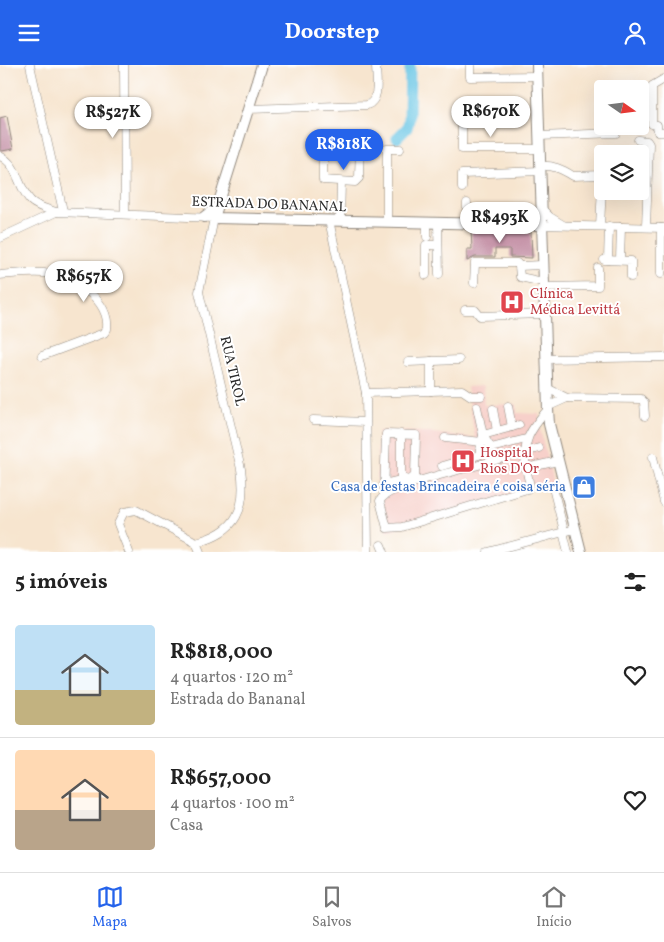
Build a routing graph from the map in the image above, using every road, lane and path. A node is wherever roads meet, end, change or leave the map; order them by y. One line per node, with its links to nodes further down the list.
1 (30, 65): 28 (street)
2 (124, 65): 29 (street)
3 (262, 65): 9 (main road)
4 (376, 65): 9 (street)
5 (470, 65): 7 (street)
6 (537, 65): 7 (main road)
7 (537, 76): 13 (main road)
8 (664, 79): 11 (street)
9 (249, 109): 24 (main road)
10 (462, 121): 18 (street)
11 (664, 132)
12 (594, 134): 13 (street)
13 (539, 136): 18 (main road)
14 (638, 140): 43 (street)
15 (360, 143): 22 (street)
16 (323, 149): 22 (street)
17 (400, 149): 34 (street)
18 (539, 149): 20 (main road)
19 (0, 156): 28 (street, ESTRADA DO BANANAL)
20 (540, 168): 21 (street); 23 (street); 27 (main road)
21 (594, 175)
22 (341, 182): 33 (street)
23 (462, 188)
24 (221, 194): 30 (main road); 31 (main road)
25 (601, 200): 40 (street)
26 (466, 203): 37 (street)
27 (540, 208): 38 (main road); 39 (street)
28 (59, 211): 29 (street, ESTRADA DO BANANAL); 46 (street)
29 (125, 213): 30 (street, ESTRADA DO BANANAL)
30 (209, 217): 31 (main road, ESTRADA DO BANANAL); 100 (street, RUA TIROL)
31 (241, 219): 32 (main road, ESTRADA DO BANANAL)
32 (329, 220): 33 (main road, ESTRADA DO BANANAL); 69 (street)
33 (340, 221): 34 (main road, ESTRADA DO BANANAL)
34 (387, 222): 35 (main road, ESTRADA DO BANANAL)
35 (427, 223): 36 (main road, ESTRADA DO BANANAL); 45 (street)
36 (438, 223): 37 (main road, ESTRADA DO BANANAL); 47 (street)
37 (467, 223): 38 (main road, ESTRADA DO BANANAL)
38 (540, 225): 39 (street, ESTRADA DO BANANAL); 49 (main road)
39 (565, 225): 40 (street, ESTRADA DO BANANAL)
40 (600, 226): 41 (street, ESTRADA DO BANANAL)
41 (609, 226): 42 (street, ESTRADA DO BANANAL); 48 (street)
42 (621, 227): 43 (street, ESTRADA DO BANANAL); 48 (street)
43 (646, 227): 44 (street, ESTRADA DO BANANAL)
44 (662, 228): 52 (street)
45 (427, 237)
46 (0, 238)
47 (438, 245): 54 (street); 55 (street)
48 (620, 260): 56 (street)
49 (542, 265): 50 (street); 58 (main road)
50 (519, 266): 57 (street); 58 (street)
51 (598, 268): 58 (street)
52 (661, 274)
53 (0, 275): 61 (street)
54 (426, 275)
55 (439, 275)
56 (631, 277)
57 (474, 283)
58 (543, 285): 60 (main road)
59 (465, 310): 60 (street)
60 (544, 314): 63 (main road)
61 (42, 356)
62 (664, 357): 63 (street)
63 (546, 359): 67 (main road)
64 (459, 360): 65 (street)
65 (431, 361): 66 (street); 68 (street)
66 (408, 362)
67 (547, 388): 71 (street); 74 (main road)
68 (431, 391): 69 (street); 70 (street)
69 (366, 393): 78 (street)
70 (482, 395)
71 (567, 398): 74 (street); 76 (street)
72 (508, 406): 79 (street)
73 (477, 407): 82 (street)
74 (548, 408): 83 (street); 89 (main road)
75 (493, 409): 79 (street)
76 (646, 416)
77 (313, 420): 78 (street)
78 (366, 422): 103 (street)
79 (497, 431): 82 (street)
80 (401, 434): 92 (street); 93 (street); 94 (street)
81 (445, 438): 82 (street)
82 (482, 438): 83 (street); 86 (street)
83 (526, 439): 85 (street)
84 (539, 448): 85 (street)
85 (524, 452): 86 (street); 88 (street); 91 (street)
86 (479, 455): 88 (street)
87 (653, 457): 97 (street)
88 (469, 461): 90 (street); 96 (street)
89 (558, 461): 91 (street); 98 (main road)
90 (442, 466)
91 (526, 468): 96 (street)
92 (415, 477): 93 (street); 96 (street)
93 (401, 480): 94 (street)
94 (384, 484): 96 (street)
95 (553, 487): 99 (street)
96 (388, 493)
97 (664, 502)
98 (575, 529): 99 (street); 106 (main road)
99 (564, 534): 104 (street); 105 (street)
100 (196, 542): 101 (street); 102 (street)
101 (129, 552)
102 (200, 552)
103 (368, 552)
104 (488, 552)
105 (568, 552)
106 (581, 552)

